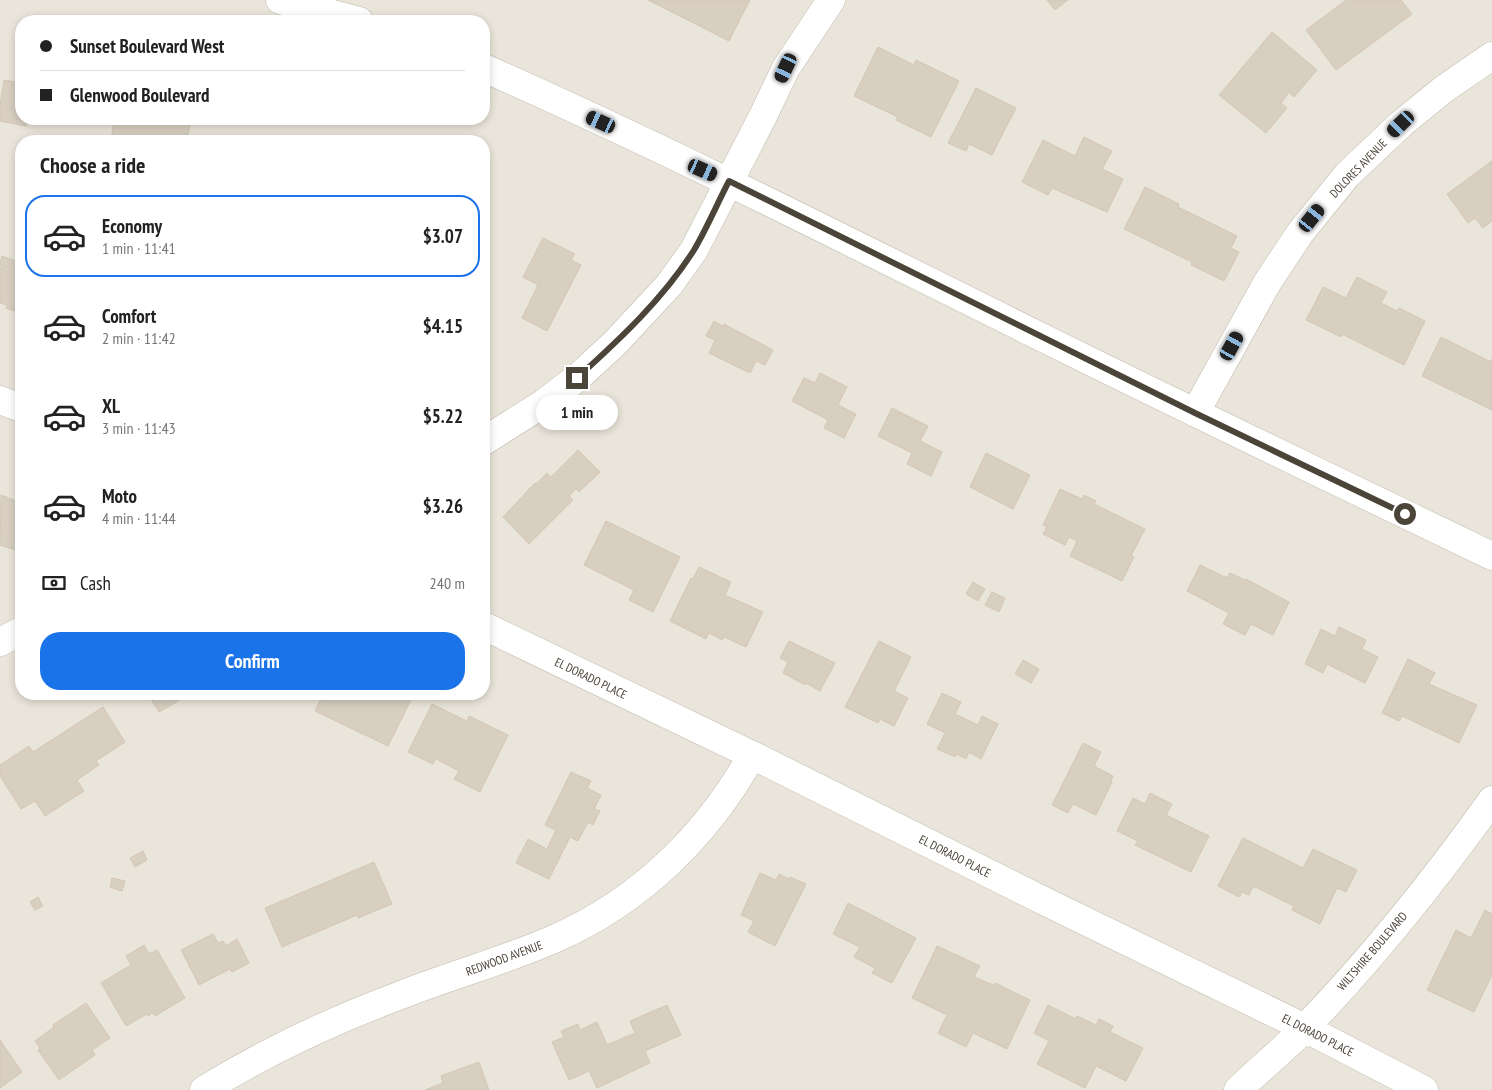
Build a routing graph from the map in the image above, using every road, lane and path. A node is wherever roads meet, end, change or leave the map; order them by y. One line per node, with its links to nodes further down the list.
1 (280, 0): 3 (street)
2 (831, 0): 6 (street)
3 (336, 15)
4 (1492, 56): 9 (street, DOLORES AVENUE)
5 (490, 71): 6 (street)
6 (729, 181): 9 (street); 10 (street)
7 (0, 400): 8 (street)
8 (15, 406)
9 (1195, 413): 11 (street)
10 (490, 437)
11 (1492, 556)
12 (490, 629): 15 (street, EL DORADO PLACE)
13 (15, 634): 14 (street)
14 (0, 642)
15 (752, 755): 17 (street, EL DORADO PLACE); 18 (street, REDWOOD AVENUE)
16 (1492, 800): 17 (street, WILTSHIRE BOULEVARD)
17 (1305, 1028): 19 (street, WILTSHIRE BOULEVARD); 20 (street, EL DORADO PLACE)
18 (204, 1090)
19 (1238, 1090)
20 (1424, 1090)

